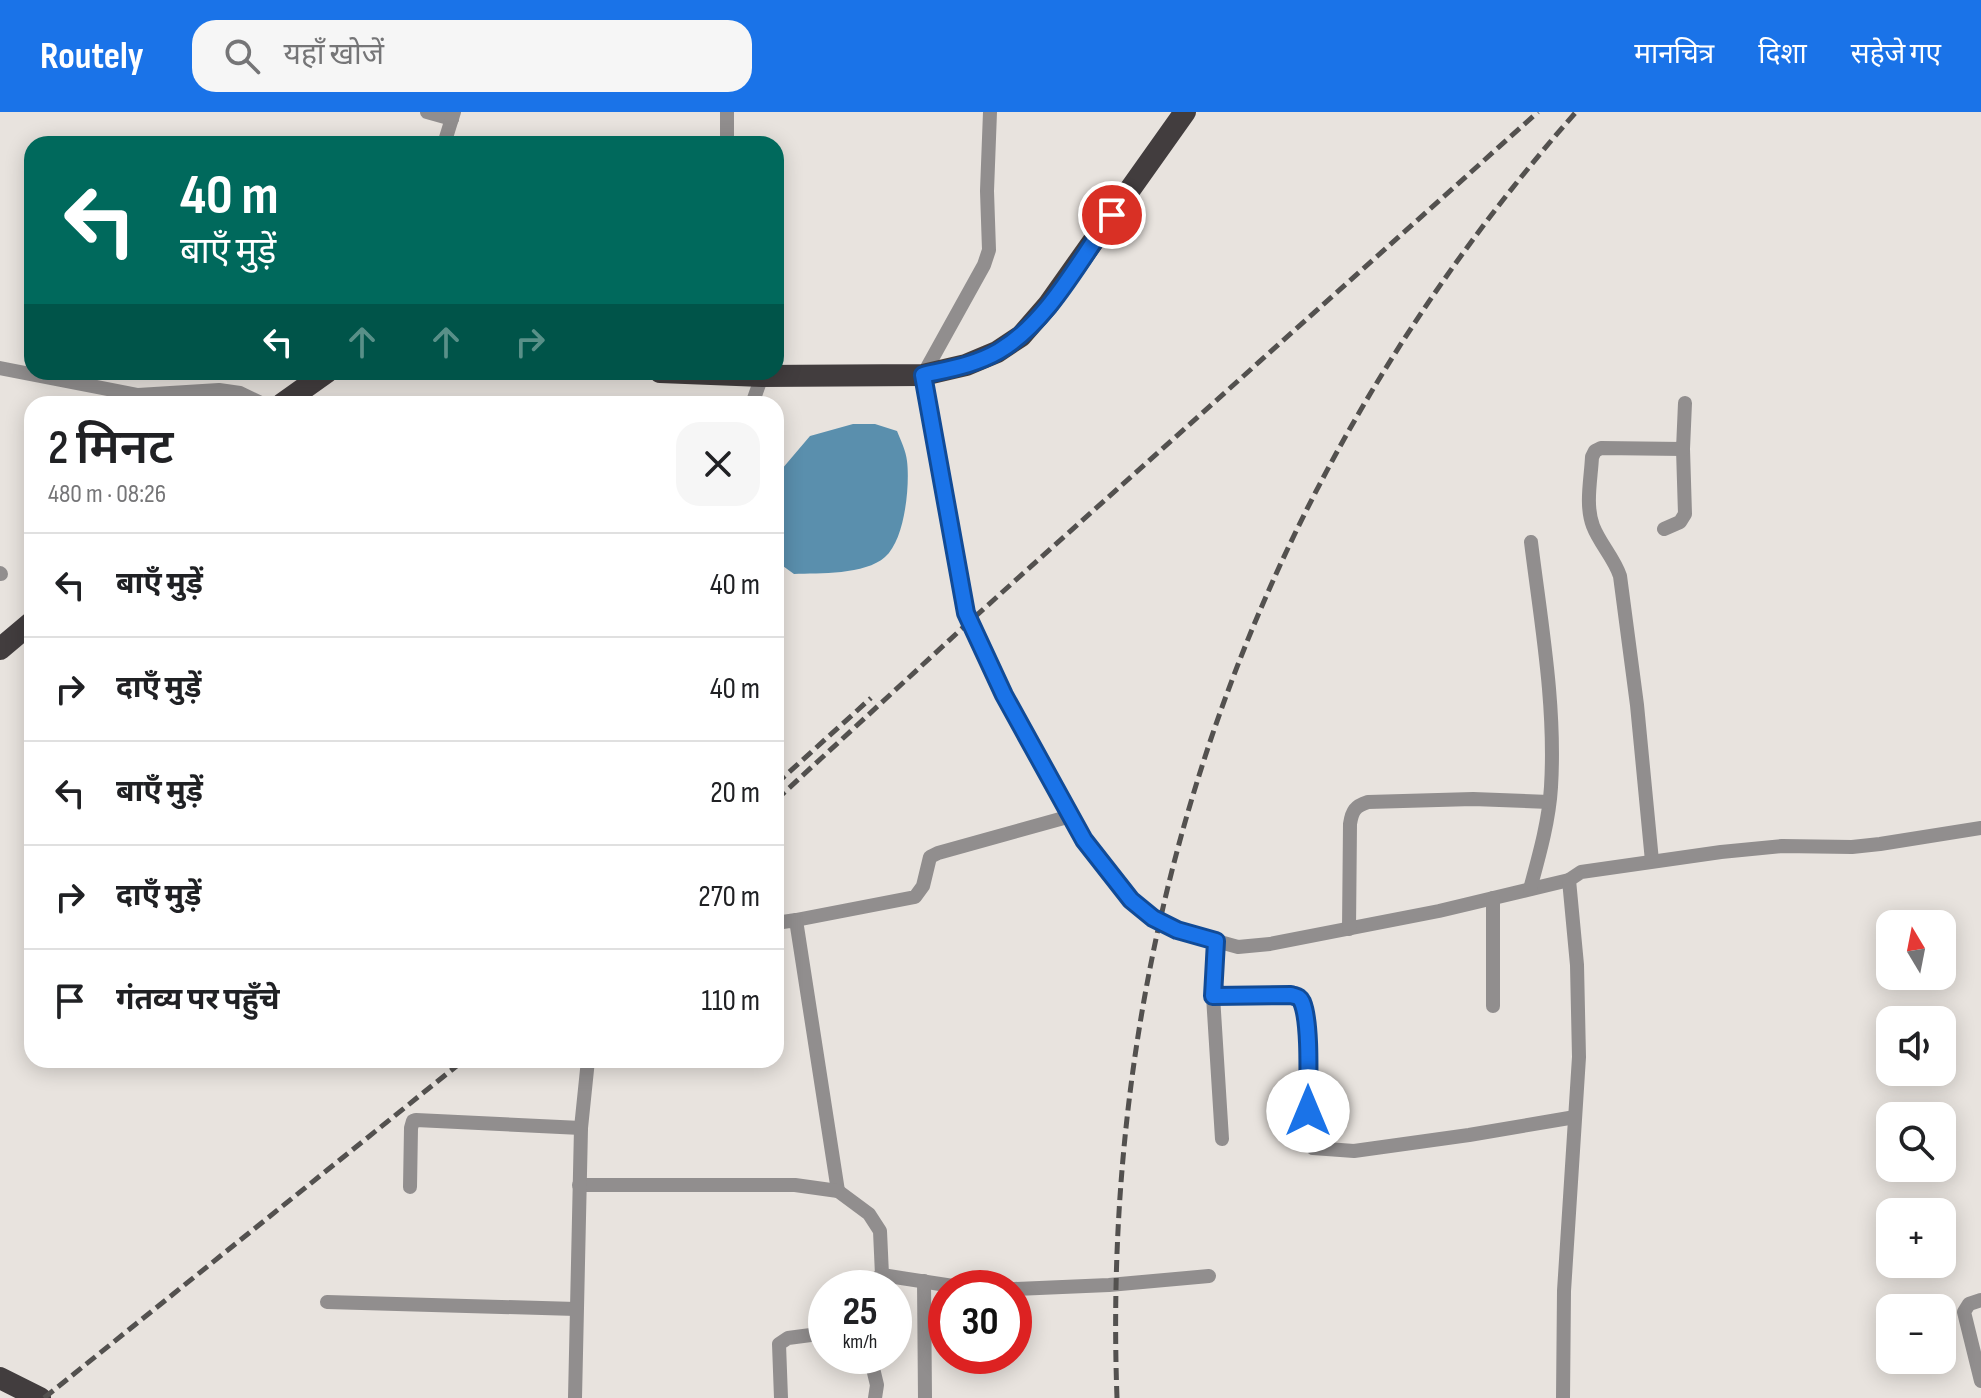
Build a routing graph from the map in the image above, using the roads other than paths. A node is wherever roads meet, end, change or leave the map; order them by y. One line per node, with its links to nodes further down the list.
1 (427, 112): 5 (street)
2 (727, 112): 7 (street)
3 (990, 112): 10 (street)
4 (1185, 112): 10 (highway)
5 (453, 115): 6 (street)
6 (446, 136)
7 (727, 136)
8 (0, 368): 9 (street)
9 (24, 373)
10 (923, 375): 11 (highway); 23 (street)
11 (784, 376)
12 (61, 380): 14 (street)
13 (316, 380): 15 (highway)
14 (246, 396)
15 (293, 396)
16 (1685, 403): 17 (street)
17 (1683, 449): 18 (street); 25 (street)
18 (1664, 529)
19 (1531, 542): 22 (street)
20 (24, 629): 21 (highway)
21 (0, 649)
22 (1549, 802): 27 (street); 31 (street)
23 (1071, 816): 29 (street); 32 (street)
24 (1981, 828): 25 (street)
25 (1652, 861): 26 (street)
26 (1569, 880): 27 (street); 36 (street)
27 (1530, 889): 28 (street)
28 (1493, 898): 31 (street); 34 (street)
29 (796, 920): 30 (street); 41 (street)
30 (784, 922)
31 (1349, 929): 32 (street)
32 (1216, 941): 33 (street)
33 (1213, 996): 36 (street); 38 (street)
34 (1493, 1006)
35 (587, 1068): 37 (street)
36 (1575, 1117): 60 (street)
37 (581, 1128): 39 (street); 40 (street)
38 (1222, 1139)
39 (579, 1185): 41 (street); 50 (street)
40 (410, 1187)
41 (838, 1191): 42 (street)
42 (882, 1270)
43 (1209, 1276): 47 (street)
44 (912, 1279): 45 (street)
45 (924, 1281): 46 (street); 59 (street)
46 (928, 1282)
47 (1032, 1288)
48 (1981, 1300): 54 (street)
49 (327, 1302): 50 (street)
50 (576, 1309): 56 (street)
51 (808, 1335): 57 (street)
52 (874, 1374): 58 (street)
53 (0, 1378): 55 (highway)
54 (1981, 1381)
55 (40, 1398)
56 (575, 1398)
57 (781, 1398)
58 (875, 1398)
59 (925, 1398)
60 (1563, 1398)

